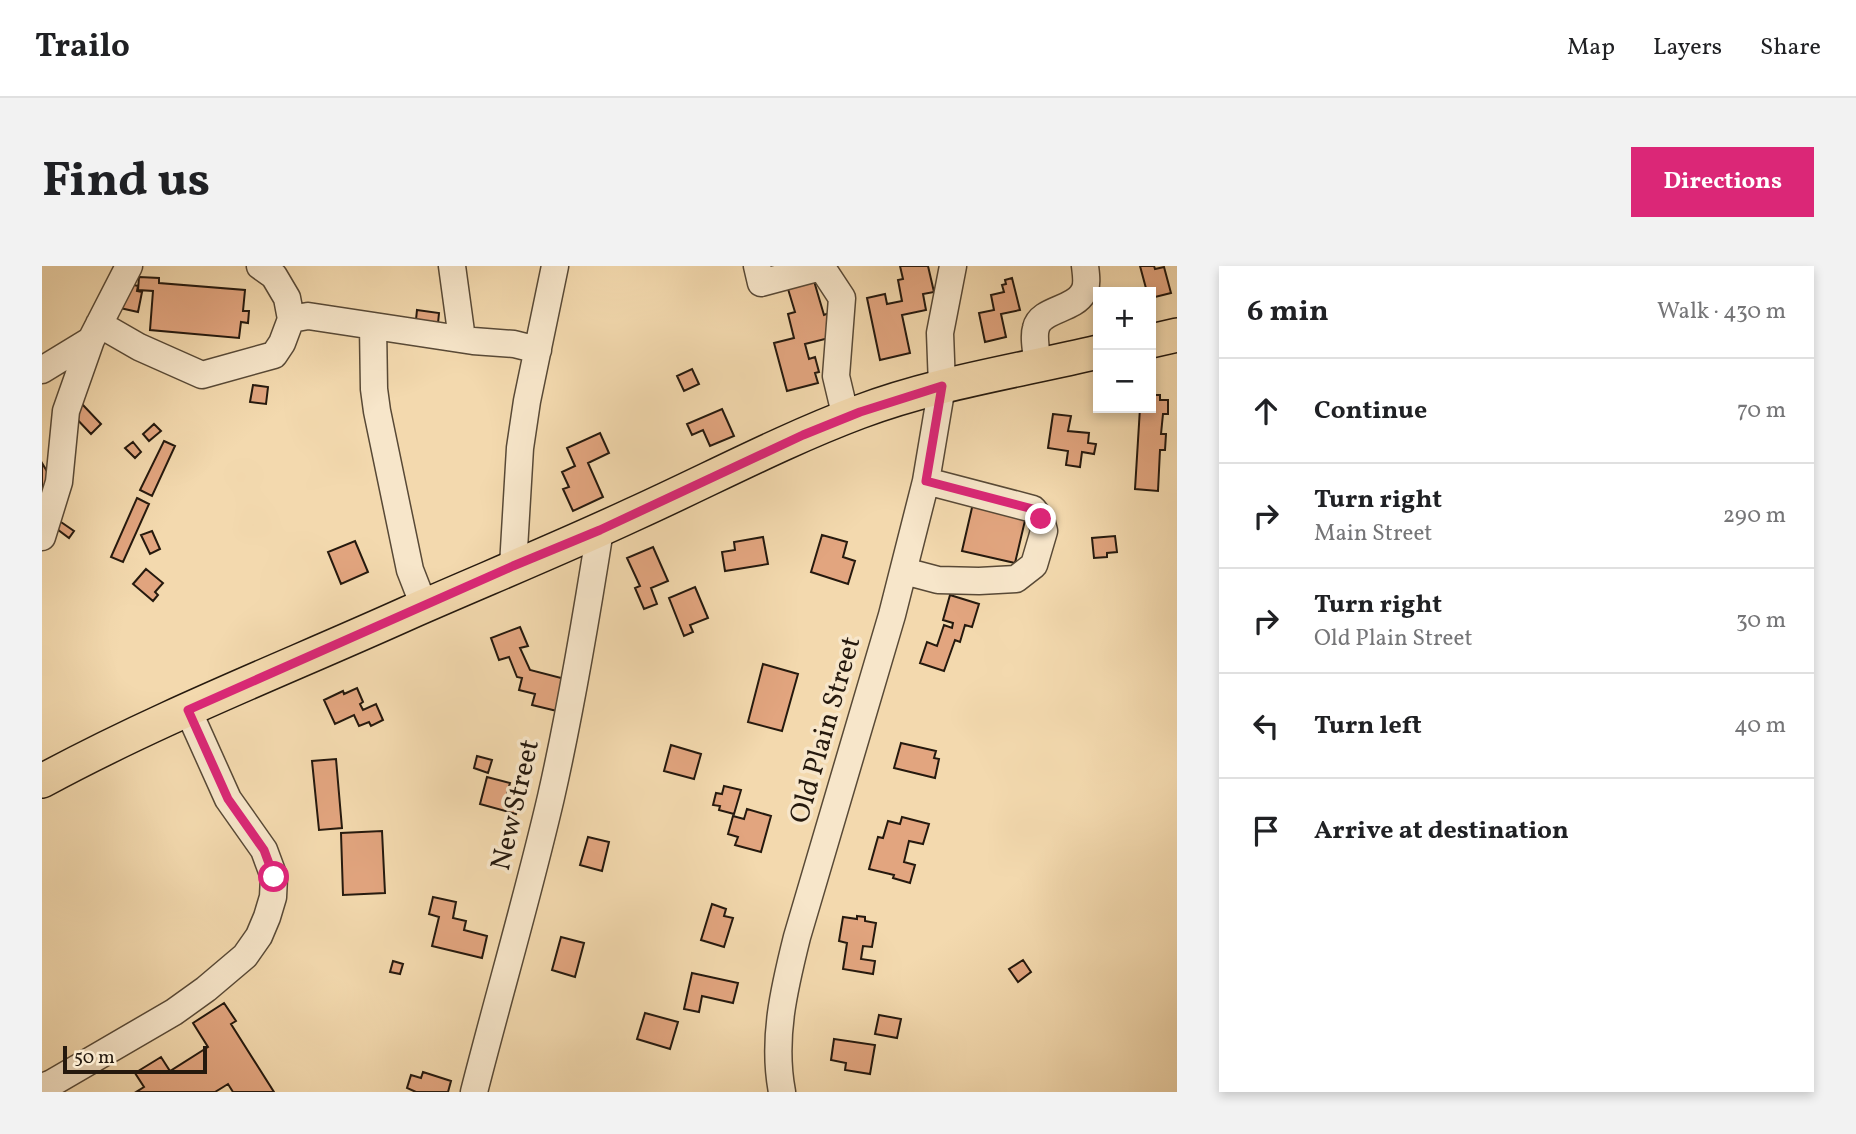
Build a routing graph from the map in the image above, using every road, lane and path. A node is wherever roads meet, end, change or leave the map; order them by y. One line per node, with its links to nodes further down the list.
1 (128, 266): 11 (street)
2 (260, 266): 9 (street)
3 (452, 266): 13 (street)
4 (555, 266): 15 (street)
5 (757, 266): 6 (street)
6 (821, 266): 20 (street)
7 (953, 266): 19 (street, Old Plain Street)
8 (1086, 266): 17 (street)
9 (291, 319): 10 (street); 11 (street)
10 (373, 326): 13 (street); 26 (street)
11 (95, 332): 18 (street); 23 (street)
12 (1177, 335): 14 (main road)
13 (462, 339): 15 (street)
14 (1156, 340)
15 (538, 350): 24 (street)
16 (1093, 353): 17 (main road)
17 (1038, 366): 19 (main road)
18 (42, 370)
19 (942, 386): 20 (main road); 21 (street, Old Plain Street)
20 (846, 418): 22 (main road)
21 (926, 481): 25 (street, Old Plain Street); 25 (street)
22 (600, 530): 24 (main road); 30 (street, New Street)
23 (42, 535)
24 (513, 566): 26 (main road)
25 (904, 571): 31 (street, Old Plain Street)
26 (424, 606): 27 (main road)
27 (188, 710): 28 (main road); 29 (street)
28 (42, 781)
29 (42, 1087)
30 (474, 1092)
31 (782, 1092)

